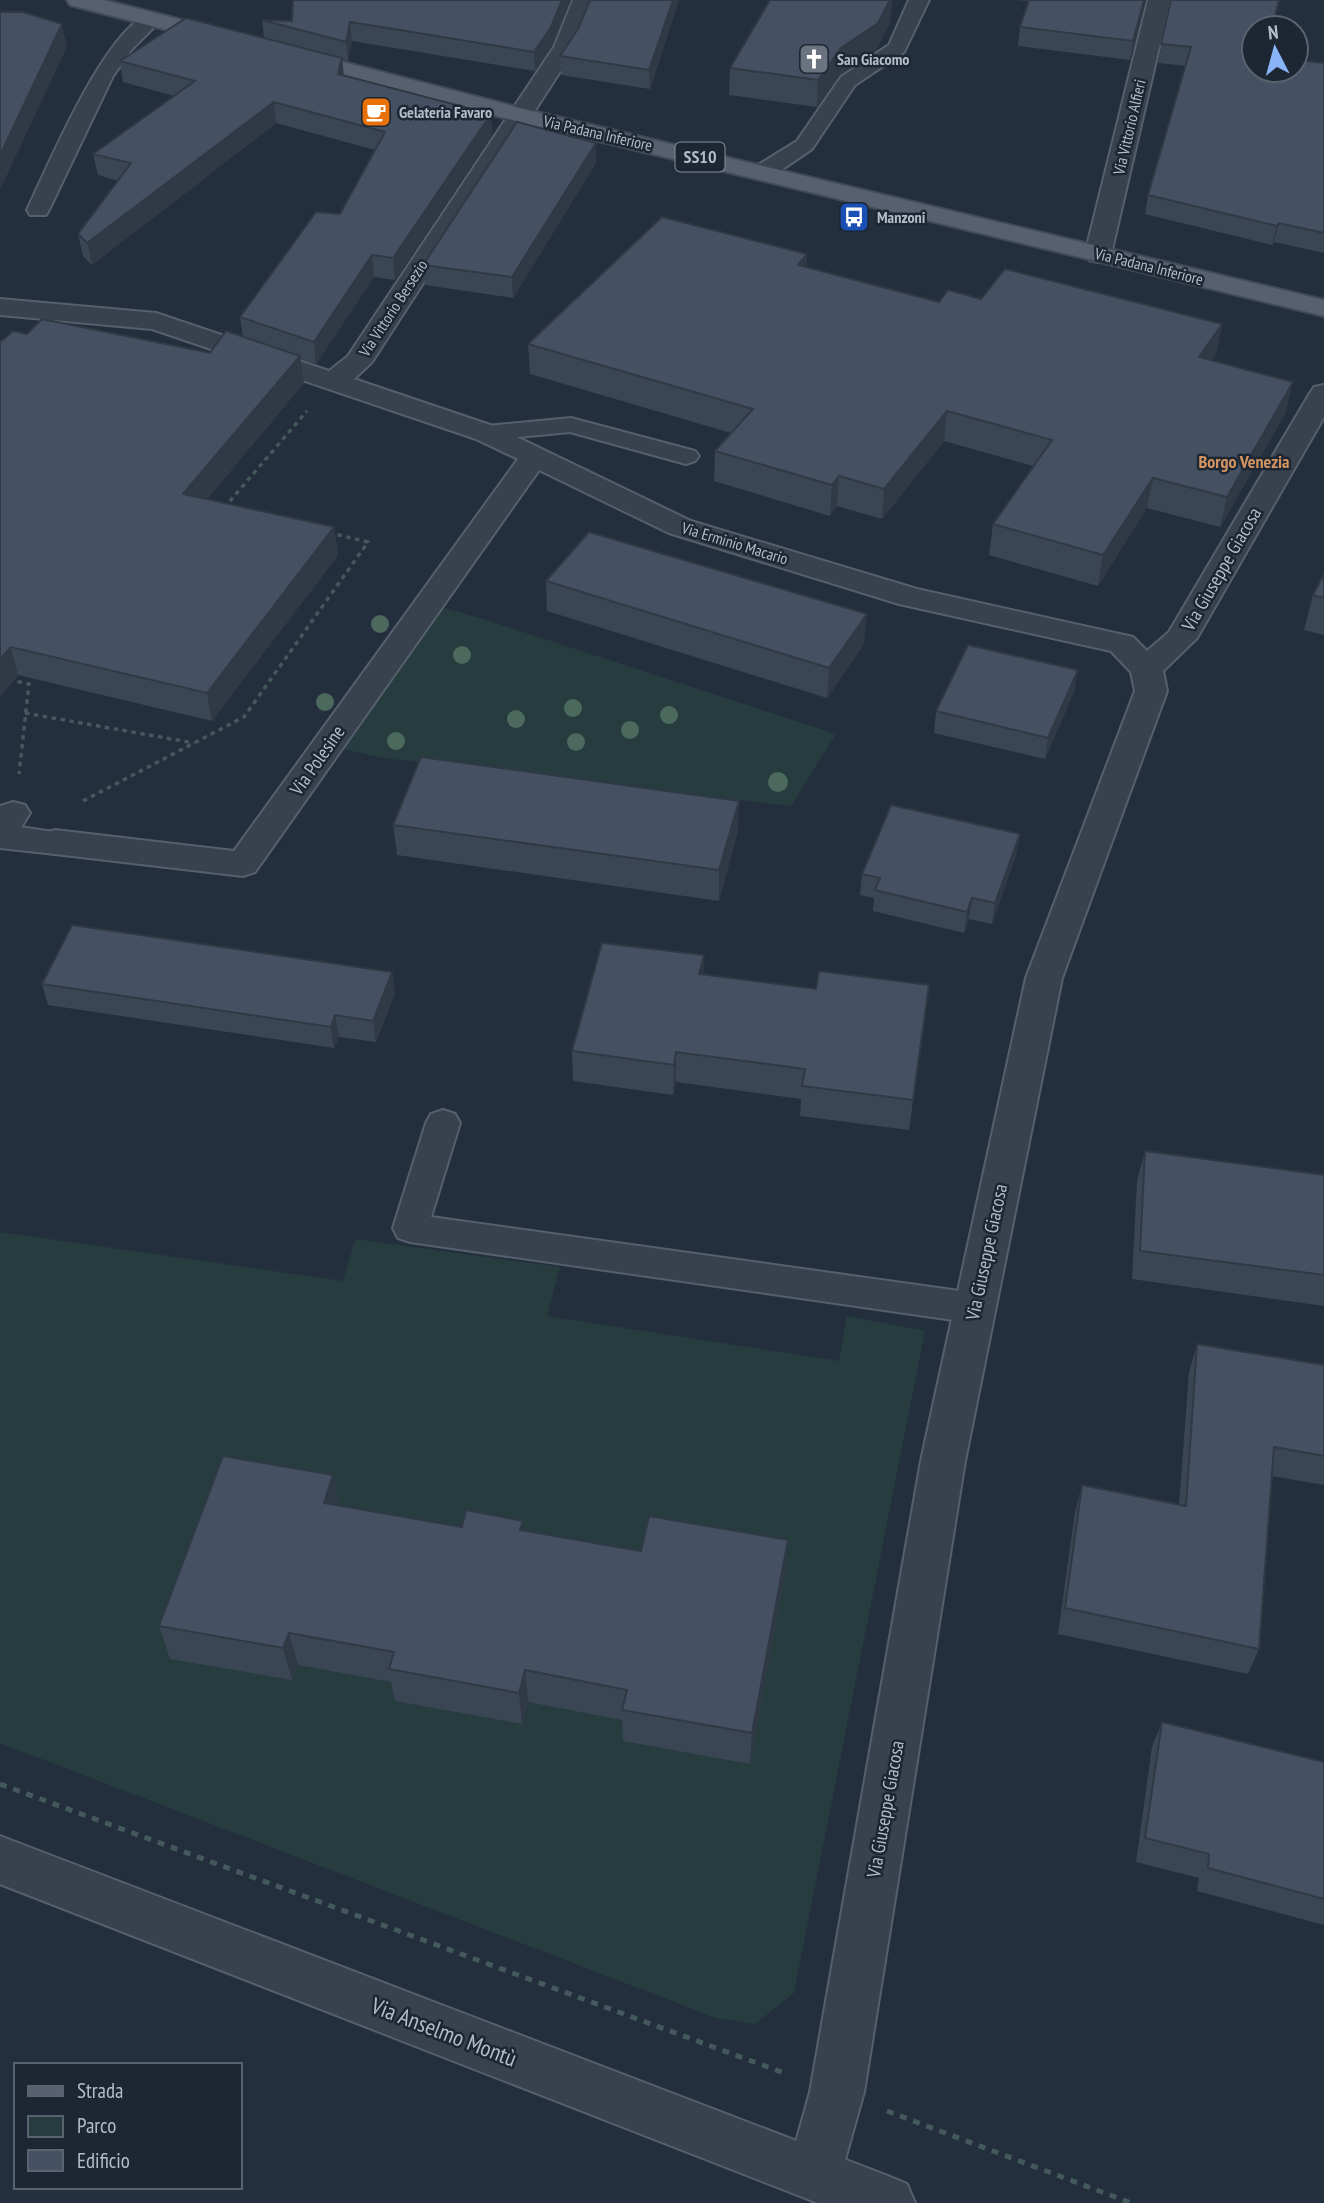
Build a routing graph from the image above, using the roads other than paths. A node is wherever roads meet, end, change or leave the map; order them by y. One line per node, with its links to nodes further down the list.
1 (78, 0): 5 (main road)
2 (584, 0): 8 (street, Via Vittorio Bersezio)
3 (919, 0): 9 (lane)
4 (1159, 0): 11 (street, Via Vittorio Alfieri)
5 (152, 19): 6 (main road); 10 (lane)
6 (251, 45)
7 (276, 52): 8 (main road, Via Padana Inferiore / SS10)
8 (520, 115): 9 (main road, Via Padana Inferiore / SS10); 16 (street, Via Vittorio Bersezio)
9 (763, 172): 11 (main road, Via Padana Inferiore / SS10)
10 (38, 210)
11 (1098, 254): 13 (main road, Via Padana Inferiore / SS10)
12 (0, 307): 14 (street)
13 (1324, 308)
14 (51, 310): 15 (lane); 16 (street)
15 (25, 335)
16 (332, 382): 18 (street, Via Erminio Macario)
17 (1324, 393): 21 (street, Via Giuseppe Giacosa)
18 (486, 433): 19 (lane); 20 (street, Via Erminio Macario)
19 (686, 456)
20 (534, 457): 21 (street, Via Erminio Macario); 22 (street, Via Polesine)
21 (1146, 669): 24 (street, Via Giuseppe Giacosa)
22 (7, 820)
23 (443, 1123): 24 (lane)
24 (974, 1308): 26 (street, Via Giuseppe Giacosa)
25 (0, 1860): 26 (street, Via Anselmo Montù)
26 (814, 2174): 27 (street, Via Anselmo Montù)
27 (888, 2203)

